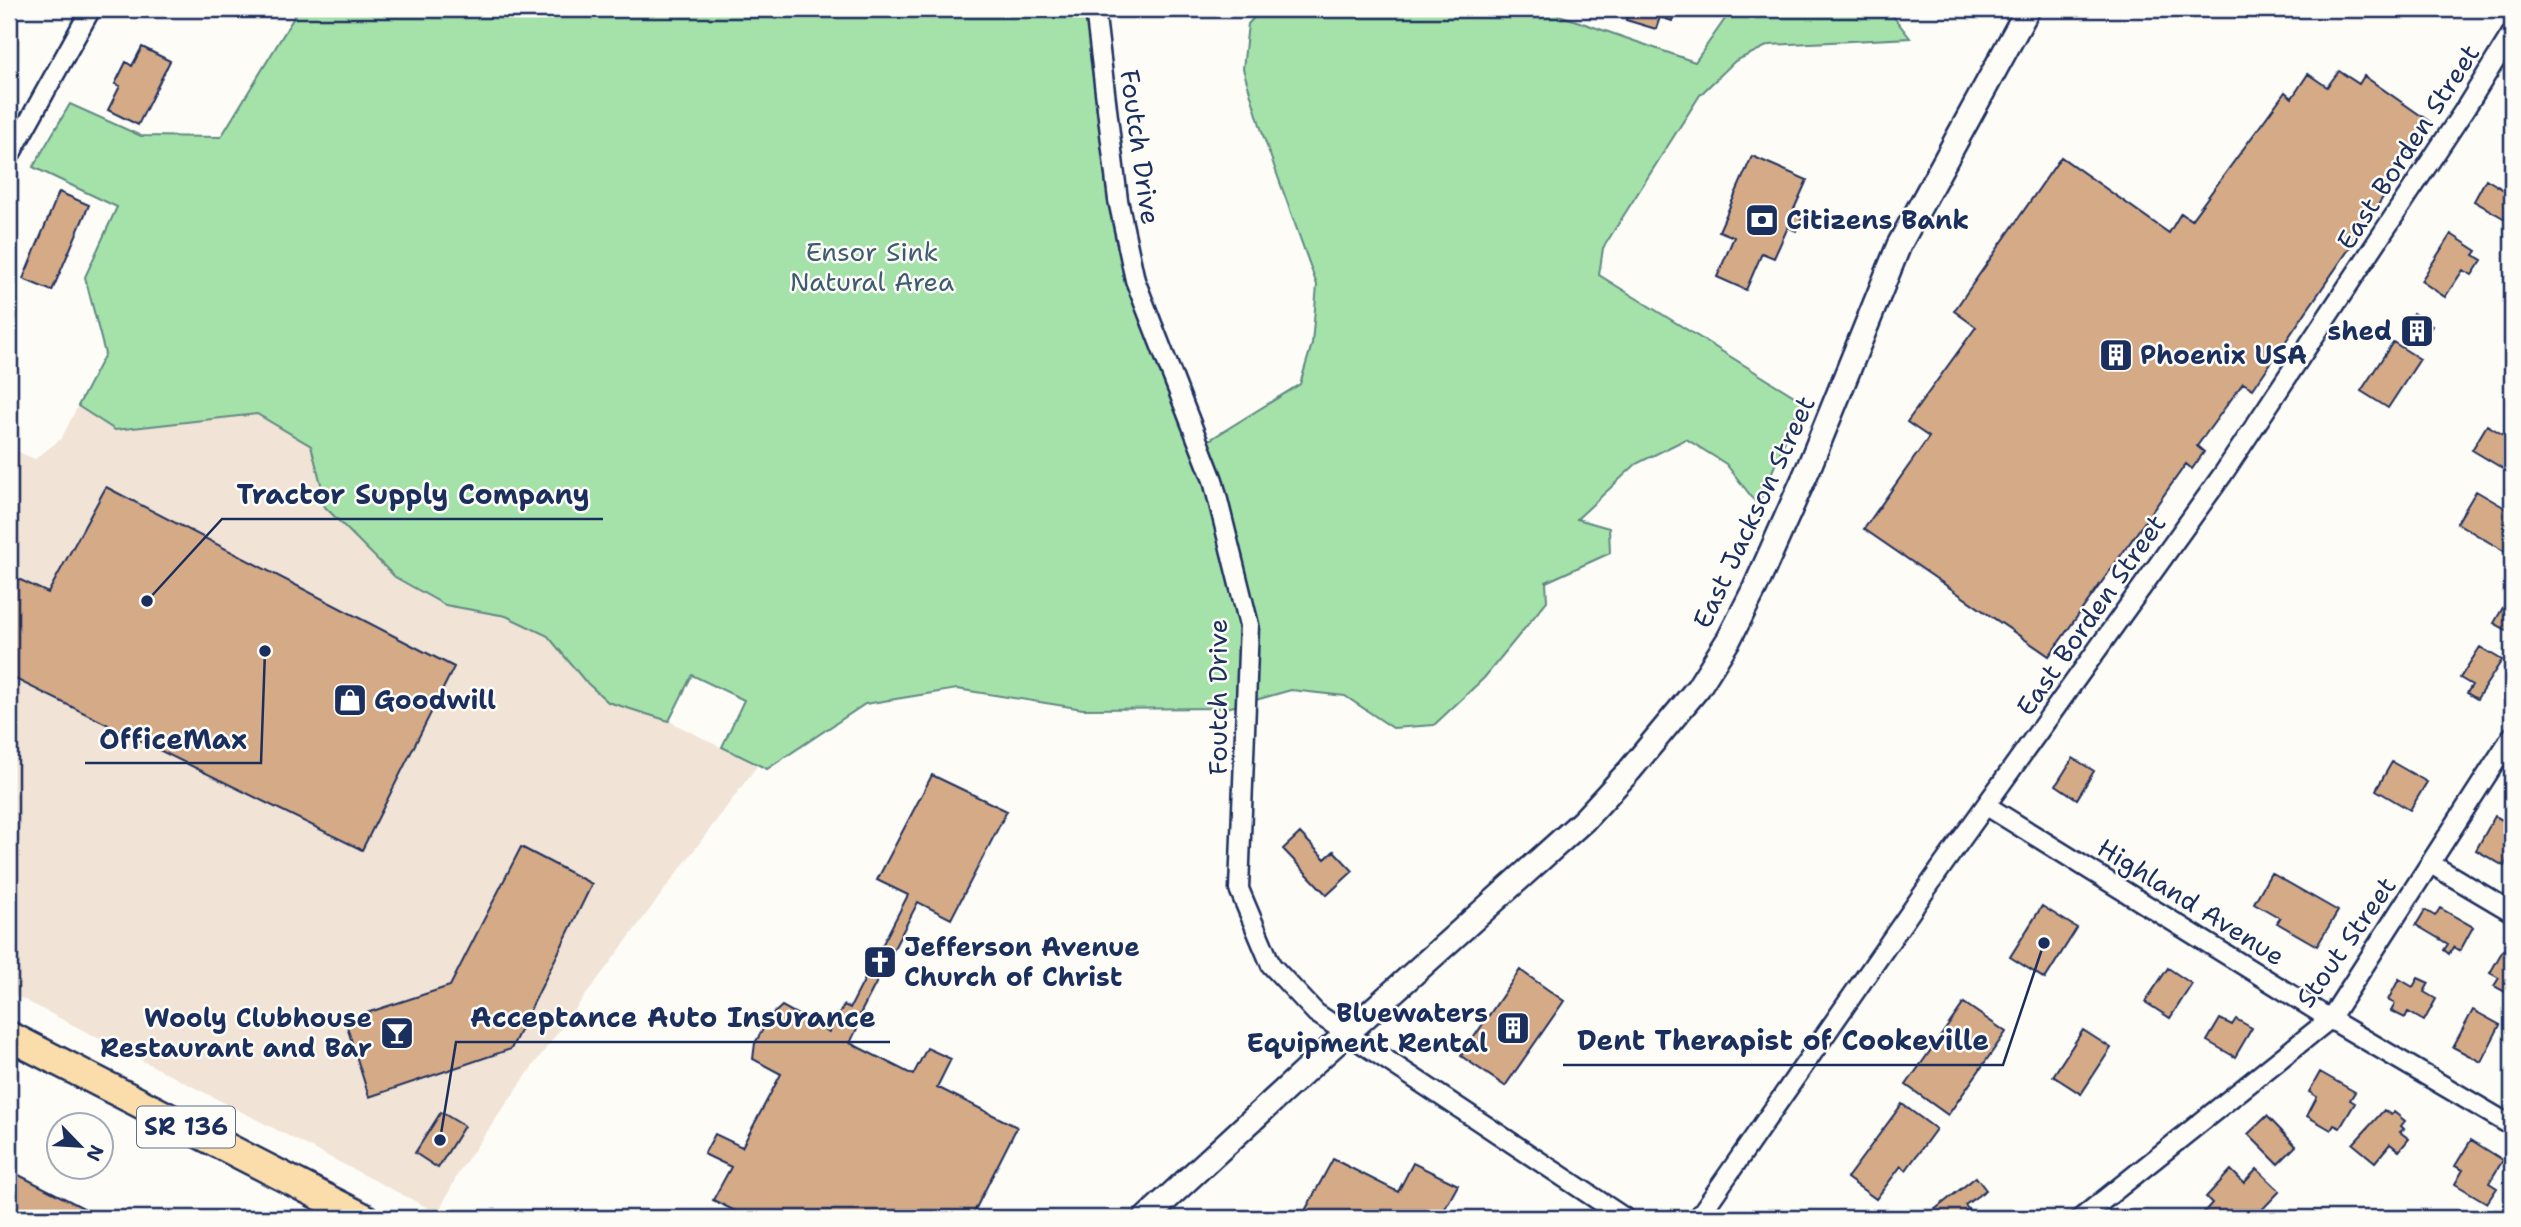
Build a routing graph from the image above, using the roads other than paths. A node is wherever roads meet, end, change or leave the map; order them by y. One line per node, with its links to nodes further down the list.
1 (91, 9): 5 (street)
2 (1095, 9): 11 (street, Foutch Drive)
3 (2028, 9): 11 (street, East Jackson Street)
4 (2512, 33): 7 (street, East Borden Street)
5 (9, 157)
6 (2512, 736): 8 (street, Stout Street)
7 (1987, 806): 10 (street, Highland Avenue); 17 (street, East Borden Street)
8 (2431, 864): 9 (street); 10 (street, Stout Street)
9 (2512, 912)
10 (2330, 1019): 13 (street, Highland Avenue); 18 (street, Stout Street)
11 (1348, 1032): 15 (street, East Jackson Street); 16 (street, Foutch Drive)
12 (9, 1037): 14 (main road, SR 136)
13 (2512, 1126)
14 (363, 1218)
15 (1146, 1218)
16 (1625, 1218)
17 (1698, 1218)
18 (2081, 1218)

